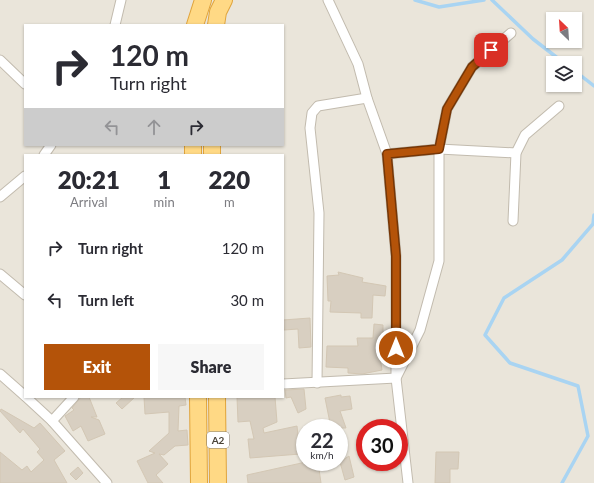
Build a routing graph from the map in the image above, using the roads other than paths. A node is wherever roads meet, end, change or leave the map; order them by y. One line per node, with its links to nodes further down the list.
1 (122, 0): 5 (street)
2 (203, 0): 6 (highway)
3 (224, 0): 7 (highway)
4 (328, 0): 11 (street)
5 (115, 24)
6 (195, 24)
7 (216, 24)
8 (511, 33): 13 (street)
9 (0, 60): 10 (street)
10 (24, 83)
11 (367, 98): 15 (street); 23 (street)
12 (559, 106): 14 (street)
13 (439, 149): 14 (street); 15 (street); 22 (street)
14 (516, 153): 18 (street)
15 (387, 154): 22 (street)
16 (24, 177): 17 (street)
17 (0, 197)
18 (513, 220)
19 (0, 274): 20 (street)
20 (24, 294)
21 (0, 374): 25 (street)
22 (396, 378): 23 (street); 34 (street)
23 (317, 382): 24 (street)
24 (284, 384)
25 (24, 394)
26 (28, 398): 30 (street)
27 (73, 398): 30 (street)
28 (198, 398): 32 (highway, A2)
29 (217, 398): 33 (highway, A2)
30 (52, 421): 31 (street)
31 (107, 483)
32 (199, 483)
33 (218, 483)
34 (408, 483)

